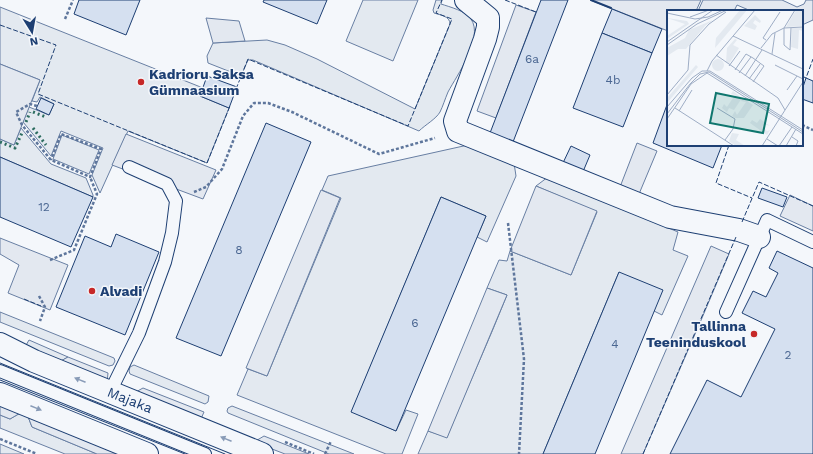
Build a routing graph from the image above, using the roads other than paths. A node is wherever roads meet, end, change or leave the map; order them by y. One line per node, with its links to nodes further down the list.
1 (466, 0): 3 (street)
2 (129, 166): 8 (lane)
3 (759, 238): 4 (lane); 5 (lane)
4 (813, 242)
5 (726, 312)
6 (0, 344): 8 (street, Majaka, one-way to 6)
7 (0, 371): 11 (lane)
8 (110, 392): 12 (street, Majaka, one-way to 8)
9 (0, 394): 10 (street, one-way to 10)
10 (147, 454)
11 (205, 454)
12 (262, 454)

